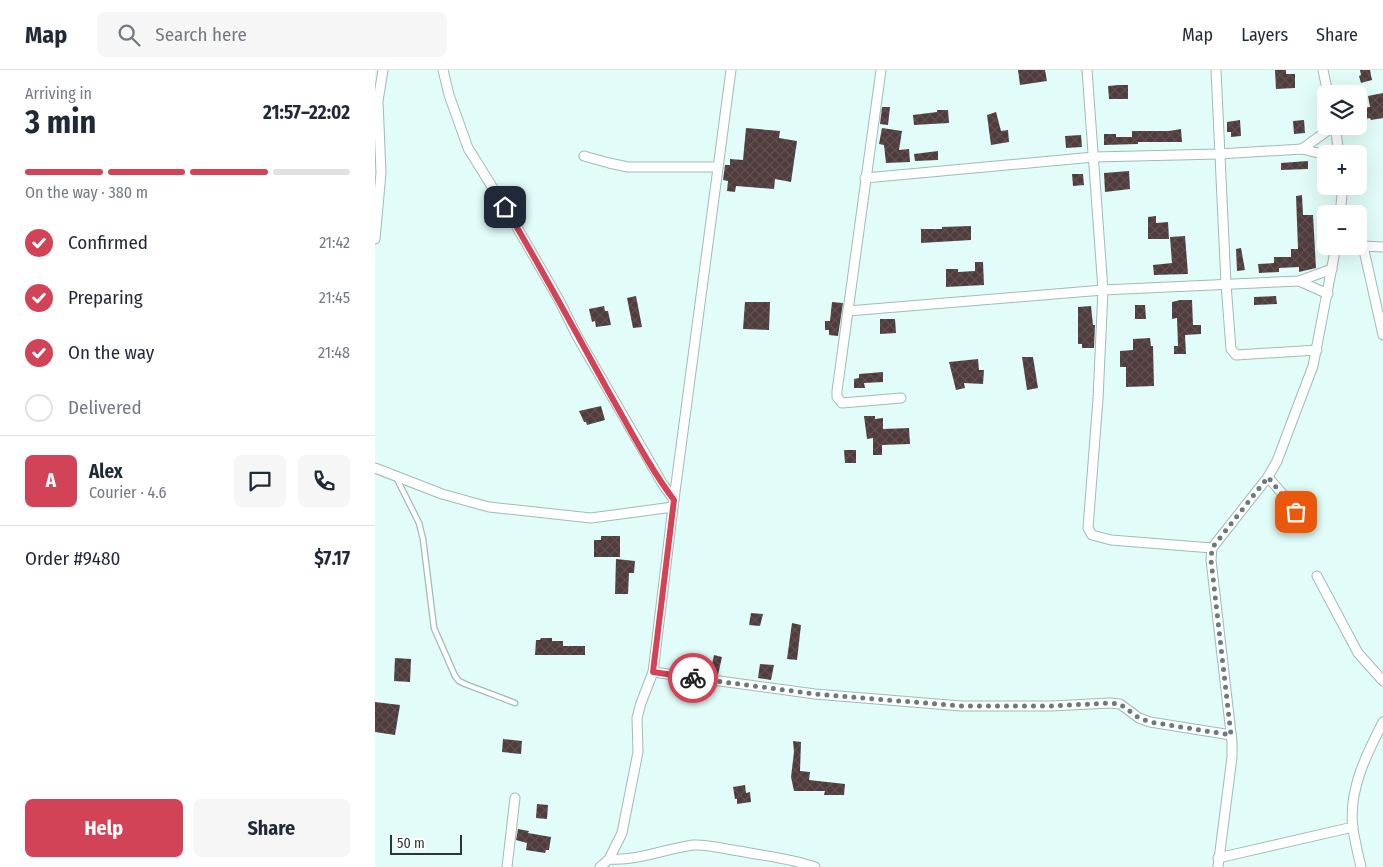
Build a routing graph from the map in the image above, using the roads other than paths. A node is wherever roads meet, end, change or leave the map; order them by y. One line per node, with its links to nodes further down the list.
1 (383, 70): 17 (street)
2 (443, 70): 34 (street)
3 (731, 70): 15 (street)
4 (881, 70): 16 (street)
5 (1087, 70): 14 (street)
6 (1216, 70): 12 (street)
7 (1323, 70): 8 (street)
8 (1326, 85)
9 (1322, 135): 10 (street)
10 (1302, 149): 11 (street); 12 (street)
11 (1317, 153)
12 (1219, 154): 14 (street); 24 (street)
13 (584, 156): 15 (street)
14 (1094, 157): 16 (street); 25 (street)
15 (718, 167): 34 (street)
16 (865, 178): 27 (street)
17 (375, 239)
18 (1367, 246): 19 (street)
19 (1383, 247)
20 (1334, 255): 22 (street)
21 (1363, 255): 28 (street)
22 (1332, 269): 23 (street); 26 (street)
23 (1299, 281): 24 (street); 26 (street)
24 (1226, 284): 25 (street); 29 (street)
25 (1103, 290): 27 (street); 36 (street)
26 (1328, 294): 29 (street)
27 (848, 311): 30 (street)
28 (1383, 335)
29 (1317, 350): 33 (street)
30 (901, 398)
31 (375, 468): 32 (street)
32 (395, 476): 34 (street); 40 (lane)
33 (1268, 477): 35 (street); 36 (street)
34 (673, 504): 38 (street)
35 (1306, 527)
36 (1212, 548): 42 (street)
37 (1317, 576): 39 (street)
38 (653, 672): 42 (street); 45 (street)
39 (1383, 681)
40 (515, 704)
41 (1383, 722): 44 (street)
42 (1231, 735): 46 (street)
43 (515, 798): 47 (street)
44 (1353, 827): 46 (street); 50 (street)
45 (609, 859): 48 (street); 49 (street)
46 (1218, 862)
47 (507, 867)
48 (599, 867)
49 (815, 867)
50 (1361, 867)

